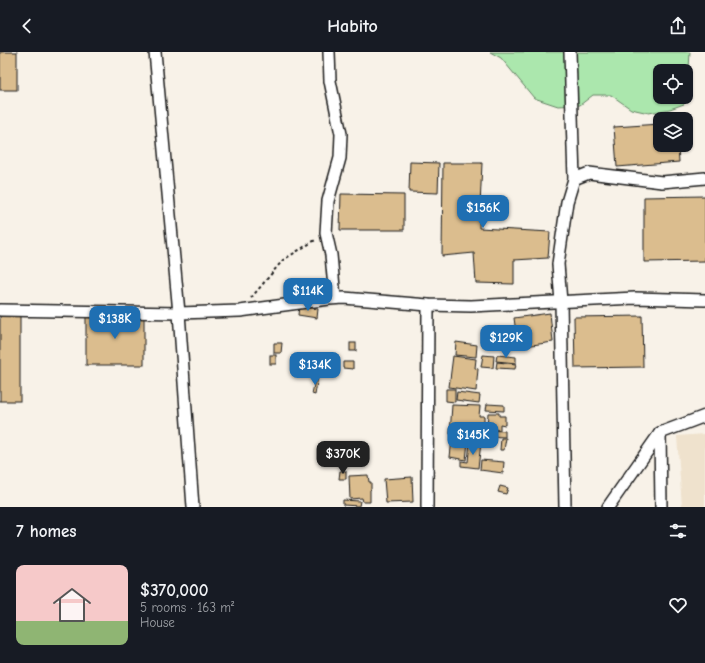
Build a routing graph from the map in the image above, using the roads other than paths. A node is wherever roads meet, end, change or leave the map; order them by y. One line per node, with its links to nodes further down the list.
1 (155, 52): 11 (street)
2 (329, 52): 6 (street)
3 (570, 52): 5 (street)
4 (705, 178): 5 (street)
5 (574, 179): 8 (street)
6 (335, 298): 9 (street); 11 (street)
7 (705, 300): 8 (street)
8 (561, 302): 9 (street); 16 (street)
9 (428, 305): 15 (street)
10 (0, 310): 11 (street)
11 (179, 313): 14 (street)
12 (705, 416): 13 (street)
13 (660, 433): 17 (street); 18 (street)
14 (193, 507)
15 (427, 507)
16 (565, 507)
17 (608, 507)
18 (661, 507)

